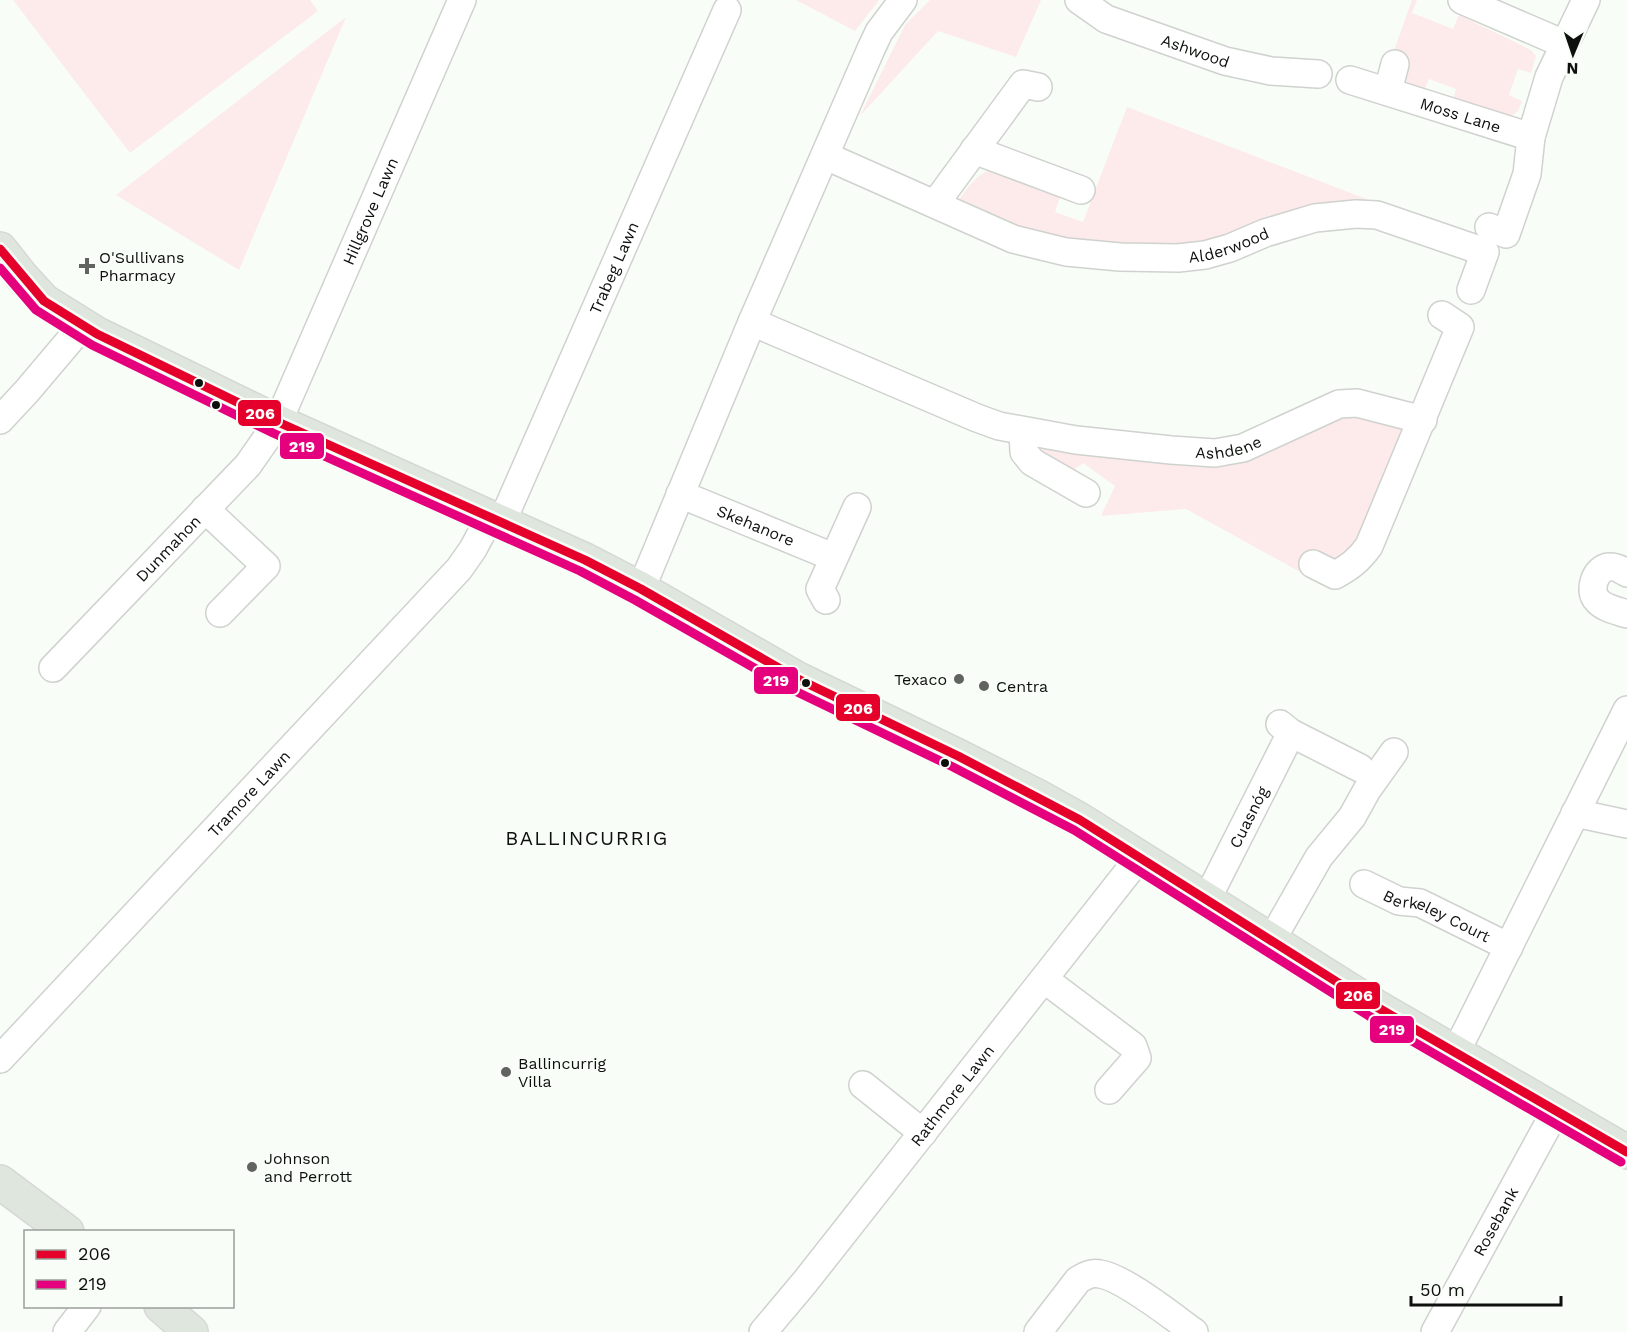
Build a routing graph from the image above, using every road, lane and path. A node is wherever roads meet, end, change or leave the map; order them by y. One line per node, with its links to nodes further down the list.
1 (462, 0): 26 (street, Hillgrove Lawn)
2 (903, 0): 15 (street)
3 (1079, 0): 9 (street, Ashwood)
4 (1462, 0): 7 (street)
5 (1586, 0): 7 (street)
6 (726, 10): 32 (street, Trabeg Lawn)
7 (1564, 44): 13 (street)
8 (1395, 64): 12 (street)
9 (1318, 74)
10 (1350, 80): 12 (street, Moss Lane)
11 (1038, 87): 14 (street)
12 (1388, 92): 13 (street, Moss Lane)
13 (1531, 137): 18 (street)
14 (974, 150): 16 (street); 17 (street)
15 (826, 156): 17 (street, Alderwood); 22 (street)
16 (1081, 190)
17 (935, 204): 20 (street, Alderwood)
18 (1489, 227)
19 (0, 249): 23 (main road)
20 (1471, 290)
21 (1442, 315): 25 (street)
22 (752, 322): 27 (street, Ashdene); 29 (street)
23 (82, 326): 24 (street); 26 (main road)
24 (0, 420)
25 (1423, 420): 27 (street, Ashdene); 34 (street)
26 (278, 422): 31 (street, Dunmahon); 32 (main road)
27 (1023, 431): 28 (street)
28 (1086, 493)
29 (680, 494): 33 (street, Skehanore); 36 (street)
30 (857, 507): 33 (street)
31 (205, 509): 38 (street); 40 (street, Dunmahon)
32 (495, 521): 36 (main road); 53 (street, Tramore Lawn)
33 (833, 557): 37 (street)
34 (1313, 564)
35 (1627, 573): 39 (street)
36 (641, 589): 46 (main road)
37 (826, 600)
38 (220, 614)
39 (1627, 614)
40 (52, 668)
41 (1626, 712): 44 (street)
42 (1394, 752): 49 (street)
43 (1360, 768): 48 (street, Cuasnóg)
44 (1575, 813): 45 (street); 50 (street)
45 (1627, 824)
46 (1139, 858): 48 (main road); 51 (street, Rathmore Lawn)
47 (1364, 884): 50 (street, Berkeley Court)
48 (1206, 901): 49 (main road)
49 (1271, 941): 52 (main road)
50 (1509, 947): 52 (street)
51 (1044, 979): 55 (street); 57 (street, Rathmore Lawn)
52 (1456, 1052): 56 (main road)
53 (0, 1059)
54 (863, 1085): 57 (street)
55 (1110, 1090)
56 (1555, 1112): 58 (main road); 68 (street, Rosebank)
57 (923, 1133): 65 (street, Rathmore Lawn)
58 (1627, 1152)
59 (0, 1182): 60 (main road)
60 (64, 1230)
61 (85, 1308): 63 (street)
62 (163, 1308): 64 (main road)
63 (67, 1332)
64 (191, 1332)
65 (763, 1332)
66 (1038, 1332): 67 (street)
67 (1194, 1332)
68 (1435, 1332)

